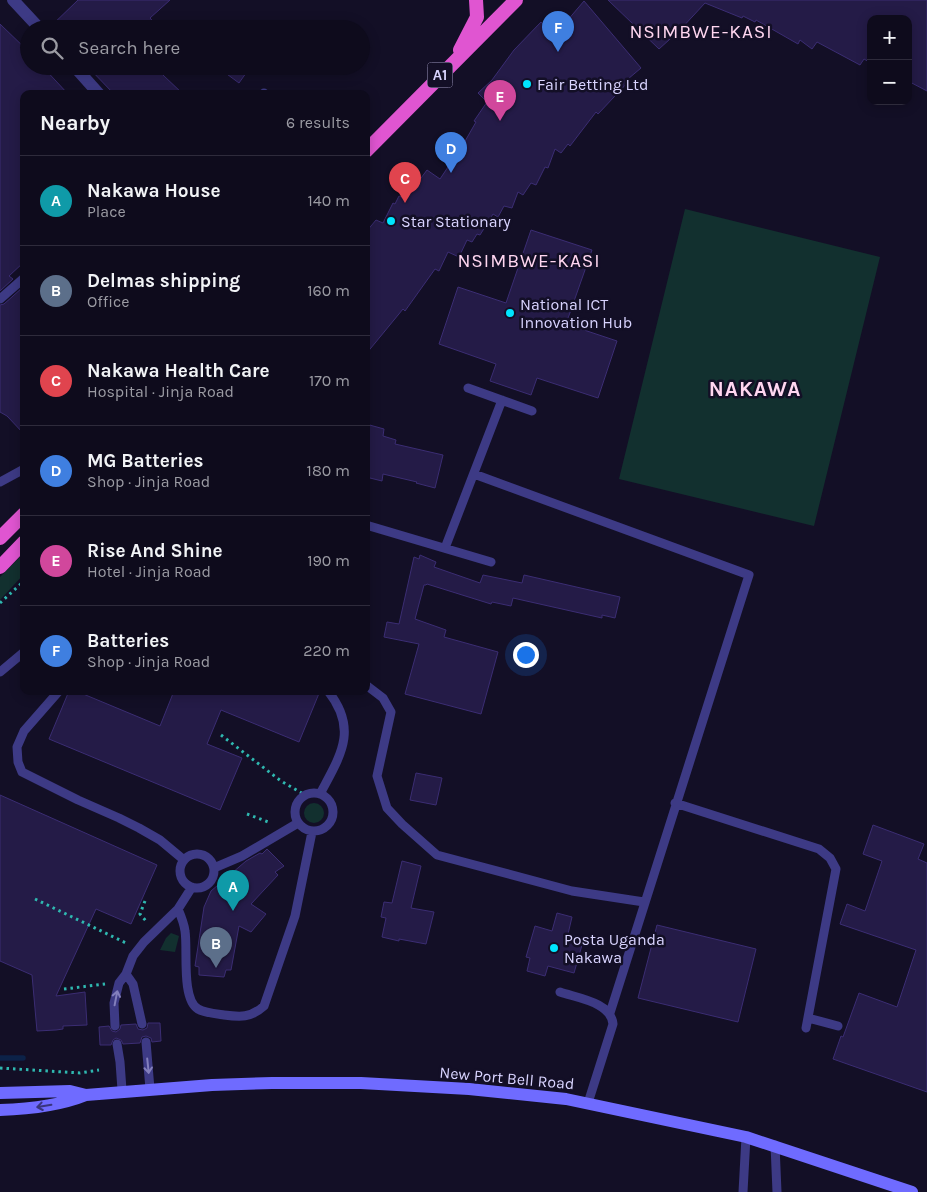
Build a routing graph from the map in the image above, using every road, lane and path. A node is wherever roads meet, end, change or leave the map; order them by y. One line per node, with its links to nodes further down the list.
1 (14, 0): 4 (street)
2 (476, 0): 5 (highway)
3 (516, 0): 5 (highway, A1)
4 (32, 20)
5 (455, 60): 8 (highway, A1)
6 (82, 75): 7 (street)
7 (95, 90)
8 (370, 147)
9 (20, 281): 10 (lane)
10 (0, 298)
11 (468, 388): 12 (lane)
12 (502, 400): 13 (lane); 15 (lane)
13 (532, 411)
14 (20, 471): 16 (lane)
15 (474, 474): 21 (lane); 34 (lane)
16 (0, 482)
17 (20, 518): 19 (highway)
18 (370, 526): 21 (lane)
19 (0, 538)
20 (20, 546): 23 (highway)
21 (445, 548): 22 (lane)
22 (491, 562)
23 (0, 567)
24 (20, 584): 25 (path)
25 (0, 603)
26 (20, 655): 27 (lane)
27 (0, 672)
28 (370, 688): 44 (lane)
29 (56, 695): 39 (lane)
30 (330, 695): 32 (lane)
31 (221, 735): 33 (path)
32 (320, 794): 33 (lane); 38 (lane)
33 (305, 795): 36 (lane)
34 (675, 803): 44 (lane); 53 (lane)
35 (247, 814): 37 (path)
36 (298, 823): 37 (lane); 38 (lane)
37 (288, 829): 40 (lane)
38 (312, 832): 45 (lane)
39 (184, 860): 40 (lane); 41 (lane)
40 (214, 868): 41 (lane)
41 (192, 887): 45 (lane)
42 (35, 899): 47 (path)
43 (145, 901): 46 (path)
44 (644, 902): 52 (lane)
45 (178, 909): 46 (lane)
46 (154, 932): 47 (lane)
47 (138, 949): 48 (lane)
48 (126, 974): 49 (lane); 54 (lane)
49 (119, 983): 50 (path); 55 (lane, one-way to 49)
50 (64, 989)
51 (560, 992): 52 (lane)
52 (610, 1013): 66 (lane)
53 (808, 1018): 56 (lane); 57 (lane)
54 (142, 1024)
55 (115, 1026)
56 (838, 1026)
57 (806, 1028)
58 (146, 1042): 62 (lane, one-way to 62)
59 (117, 1044): 63 (lane)
60 (0, 1068): 61 (path)
61 (99, 1070)
62 (150, 1089): 63 (main road, New Port Bell Road); 66 (main road, New Port Bell Road)
63 (122, 1090): 65 (main road, New Port Bell Road)
64 (0, 1093): 65 (main road, New Port Bell Road)
65 (86, 1094): 67 (main road, New Port Bell Road, one-way to 67)
66 (588, 1103): 68 (main road, New Port Bell Road)
67 (0, 1110)
68 (746, 1137): 69 (main road, New Port Bell Road); 70 (lane)
69 (775, 1145): 71 (lane); 72 (main road, New Port Bell Road)
70 (743, 1192)
71 (777, 1192)
72 (911, 1192)

